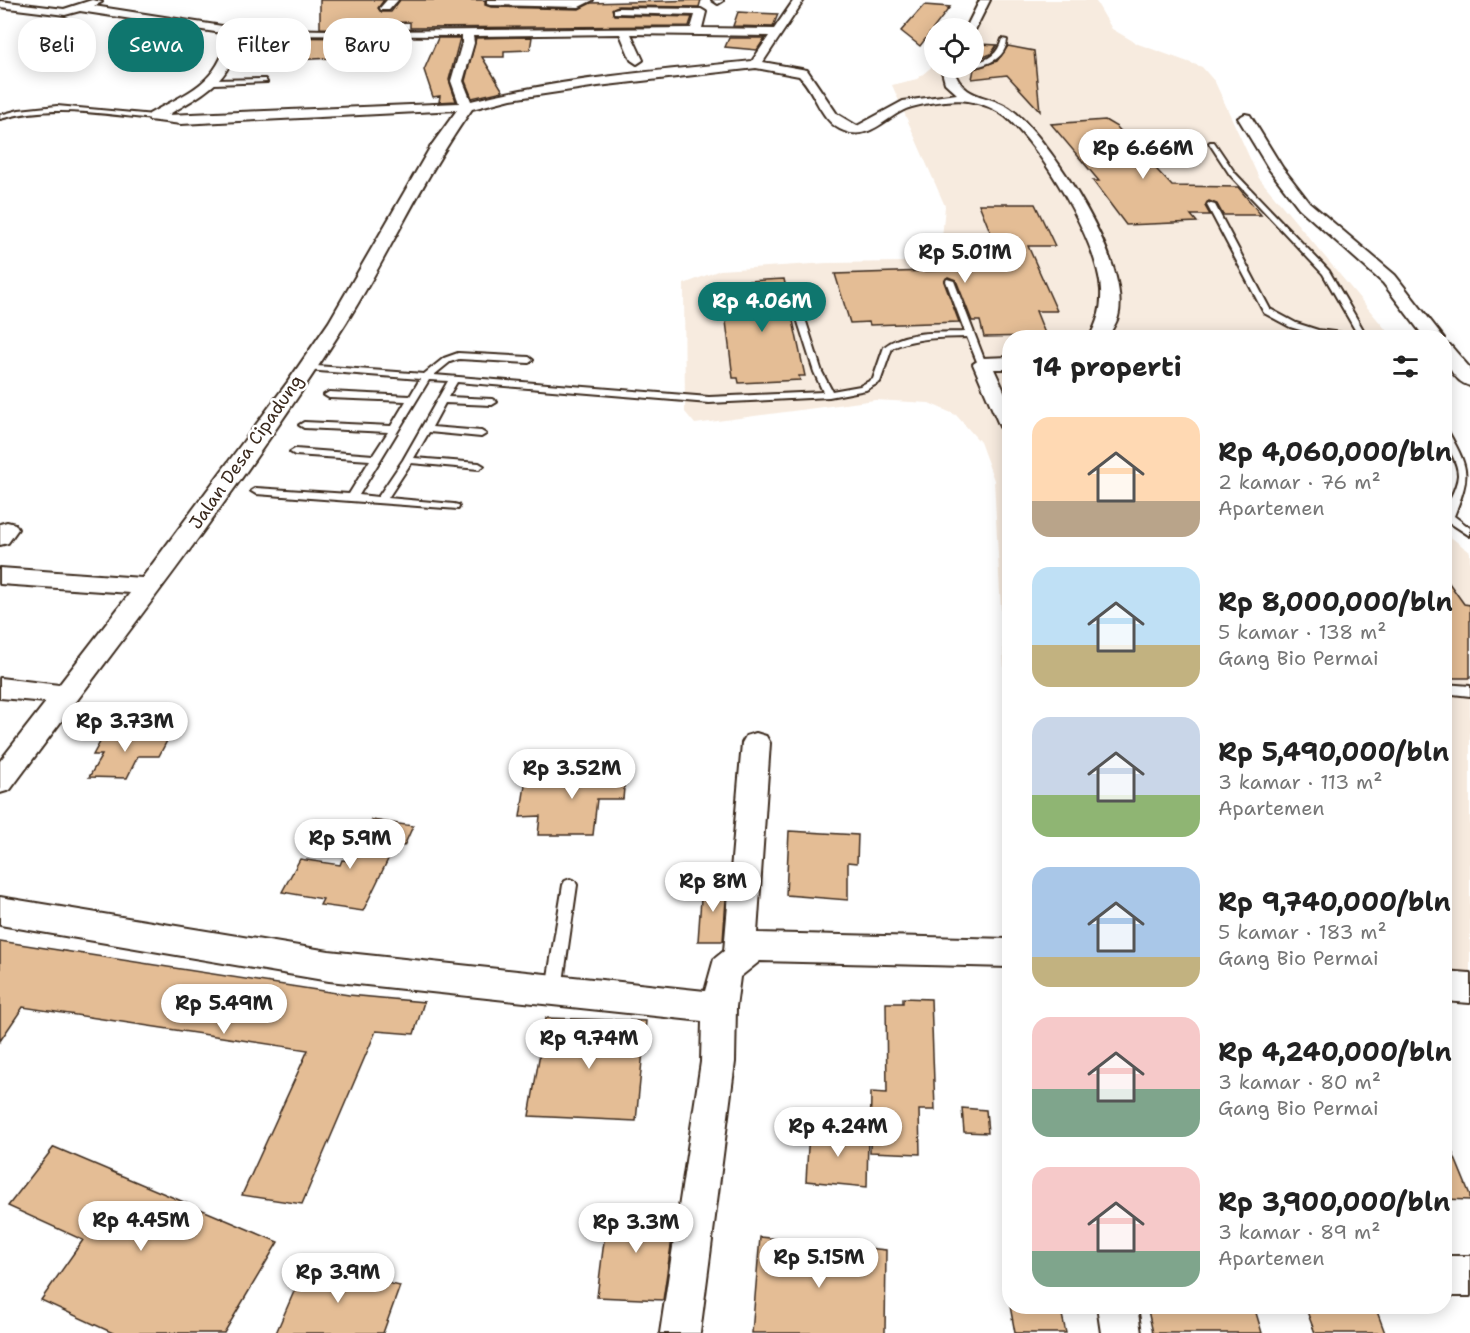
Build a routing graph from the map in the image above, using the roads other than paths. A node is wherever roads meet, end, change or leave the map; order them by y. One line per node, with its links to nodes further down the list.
1 (101, 0): 8 (street)
2 (588, 0): 6 (street)
3 (624, 0): 9 (street)
4 (800, 0): 15 (street)
5 (985, 0): 10 (street)
6 (491, 2)
7 (0, 4): 8 (street)
8 (82, 8): 11 (street)
9 (618, 11): 12 (street); 14 (street)
10 (977, 18)
11 (216, 29)
12 (696, 30): 13 (street); 15 (street)
13 (624, 31): 14 (street); 19 (street)
14 (610, 32): 17 (street)
15 (778, 33): 20 (street)
16 (311, 34): 17 (street)
17 (467, 34): 27 (street)
18 (1004, 40): 21 (lane)
19 (637, 60)
20 (756, 64): 26 (street); 27 (street)
21 (984, 64)
22 (221, 72): 25 (street)
23 (950, 78): 26 (street)
24 (265, 81): 25 (lane)
25 (214, 82): 29 (street)
26 (968, 96): 35 (street)
27 (467, 106): 29 (street); 44 (street, Jalan Desa Cipadung)
28 (0, 117): 29 (lane)
29 (154, 117)
30 (1245, 118): 38 (street)
31 (1212, 142): 37 (lane)
32 (1211, 205): 36 (lane)
33 (950, 281): 39 (lane)
34 (797, 306): 49 (lane)
35 (1104, 330)
36 (1310, 330)
37 (1359, 330)
38 (1429, 330)
39 (970, 334): 43 (lane); 49 (lane)
40 (1452, 359): 47 (street)
41 (529, 360): 45 (lane)
42 (1002, 363): 43 (street)
43 (982, 364): 53 (street)
44 (306, 367): 45 (lane); 72 (street, Jalan Desa Cipadung)
45 (426, 377): 46 (lane); 50 (lane)
46 (454, 379): 49 (lane); 51 (lane)
47 (1470, 380)
48 (329, 394): 50 (lane)
49 (829, 394)
50 (413, 399): 55 (lane)
51 (442, 400): 52 (lane); 56 (lane)
52 (492, 402)
53 (1002, 409)
54 (304, 425): 55 (lane)
55 (394, 429): 60 (lane)
56 (426, 429): 57 (lane); 61 (lane)
57 (481, 434)
58 (1452, 443): 63 (lane)
59 (295, 452): 60 (lane)
60 (376, 458): 65 (lane)
61 (408, 460): 62 (lane); 66 (lane)
62 (479, 466)
63 (1468, 469): 67 (lane)
64 (256, 491): 65 (lane)
65 (352, 497): 66 (lane)
66 (381, 500): 68 (lane)
67 (1452, 503)
68 (454, 507)
69 (1452, 520): 70 (lane)
70 (1470, 533)
71 (0, 576): 72 (street)
72 (149, 586): 76 (street, Jalan Desa Cipadung)
73 (0, 688): 76 (street)
74 (1452, 689): 75 (lane)
75 (1470, 691)
76 (66, 695): 78 (street, Jalan Desa Cipadung)
77 (756, 743): 82 (street)
78 (0, 782)
79 (570, 885): 85 (lane)
80 (0, 910): 85 (street)
81 (1002, 953): 82 (street)
82 (740, 956): 86 (street)
83 (1452, 987): 84 (street)
84 (1470, 988)
85 (554, 989): 86 (street)
86 (719, 1007): 90 (street)
87 (1452, 1276): 88 (street)
88 (1470, 1276)
89 (1118, 1314): 91 (street)
90 (680, 1333)
91 (1121, 1333)

